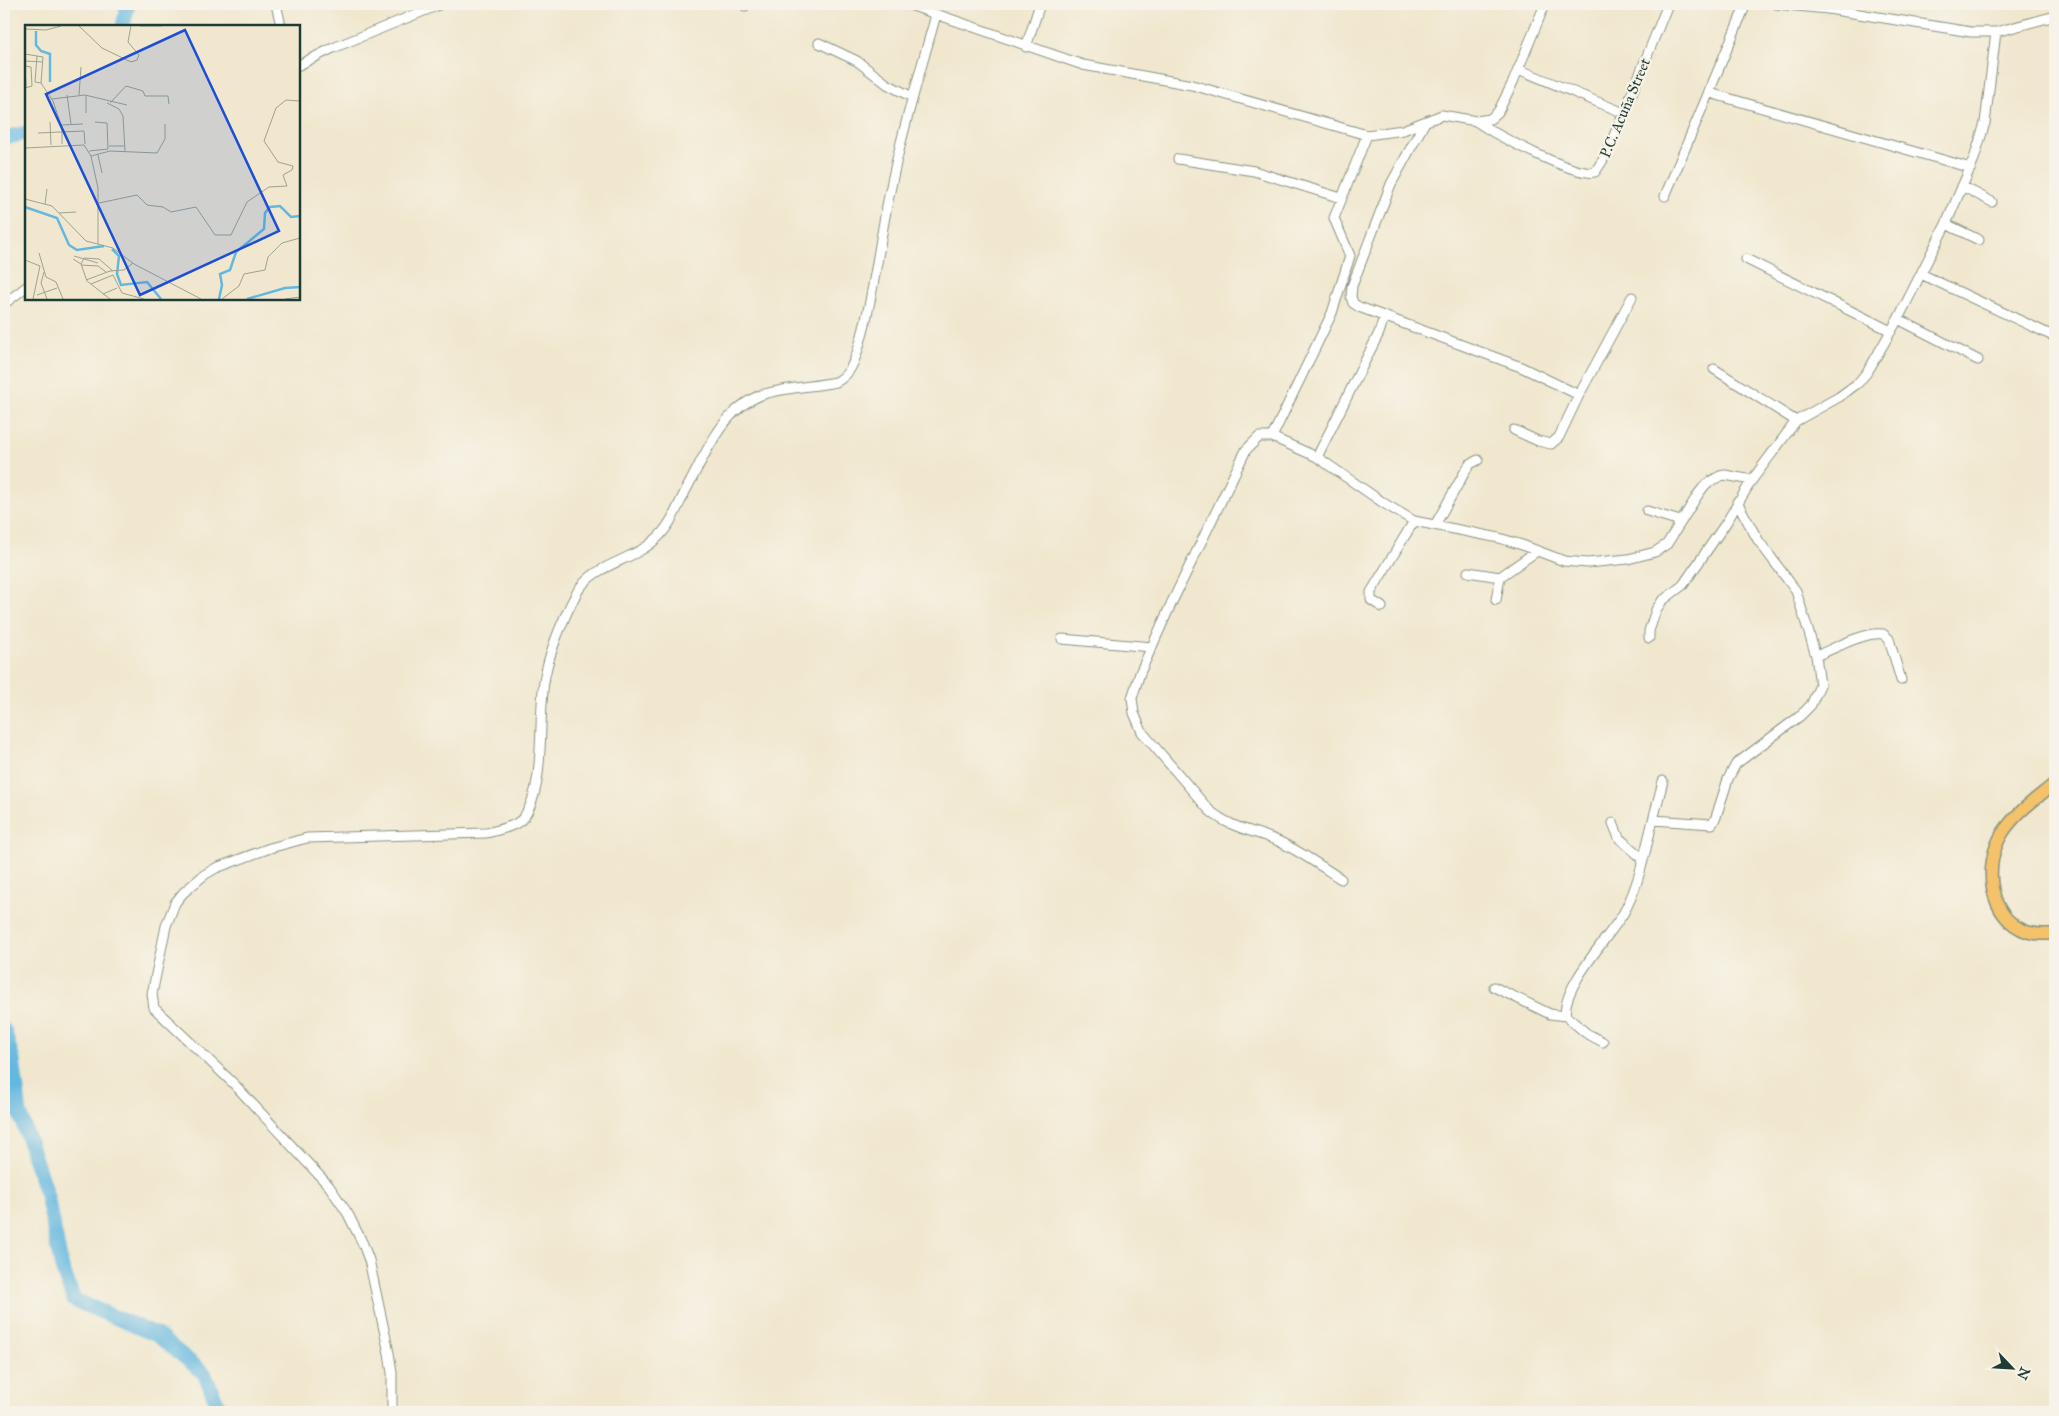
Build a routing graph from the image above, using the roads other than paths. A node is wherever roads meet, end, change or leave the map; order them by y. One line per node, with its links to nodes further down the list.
1 (276, 4): 11 (street)
2 (441, 4): 15 (street)
3 (907, 4): 9 (street)
4 (1040, 4): 14 (street)
5 (1545, 4): 16 (street)
6 (1668, 4): 19 (street, P.C. Acuña Street)
7 (1746, 4): 17 (street)
8 (1776, 4): 12 (street)
9 (936, 15): 14 (street); 18 (street)
10 (2055, 16): 12 (street)
11 (281, 25)
12 (1996, 32): 24 (street)
13 (819, 43): 18 (street)
14 (1026, 47): 22 (street)
15 (300, 62)
16 (1518, 69): 19 (street); 20 (street)
17 (1710, 93): 24 (street); 26 (street)
18 (912, 96): 74 (street)
19 (1624, 113): 20 (street, P.C. Acuña Street)
20 (1476, 121): 21 (street)
21 (1425, 122): 22 (street); 36 (street)
22 (1367, 135): 27 (street)
23 (1178, 159): 27 (street)
24 (1971, 168): 25 (street)
25 (1962, 186): 28 (street); 29 (street)
26 (1665, 196)
27 (1341, 198): 45 (street)
28 (1992, 202)
29 (1946, 224): 30 (street); 32 (street)
30 (1979, 240)
31 (1746, 260): 38 (street)
32 (1921, 274): 37 (street); 39 (street)
33 (25, 288): 35 (street)
34 (1632, 297): 42 (street)
35 (4, 304)
36 (1384, 317): 42 (street); 46 (street)
37 (1898, 319): 38 (street); 40 (street)
38 (1891, 330): 43 (street)
39 (2055, 337)
40 (1978, 360)
41 (1714, 369): 43 (street)
42 (1579, 395): 44 (street)
43 (1796, 421): 48 (street)
44 (1514, 430)
45 (1272, 437): 46 (street); 61 (street)
46 (1317, 457): 51 (street)
47 (1478, 460): 53 (street)
48 (1752, 480): 49 (street); 52 (street)
49 (1738, 502): 59 (street); 62 (street)
50 (1646, 511): 52 (street)
51 (1414, 520): 53 (street); 58 (street)
52 (1680, 521): 54 (street)
53 (1436, 525): 54 (street)
54 (1537, 551): 56 (street)
55 (1468, 572): 56 (street)
56 (1500, 577): 57 (street)
57 (1496, 600)
58 (1382, 607)
59 (1649, 638)
60 (1062, 639): 61 (street)
61 (1152, 647): 69 (street)
62 (1816, 656): 63 (street); 66 (street)
63 (1901, 680)
64 (1663, 781): 66 (street)
65 (2055, 784): 70 (main road)
66 (1653, 820): 68 (street)
67 (1613, 823): 68 (street)
68 (1642, 858): 72 (street)
69 (1341, 880)
70 (2055, 934)
71 (1494, 987): 72 (street)
72 (1566, 1016): 73 (street)
73 (1603, 1042)
74 (392, 1412)

